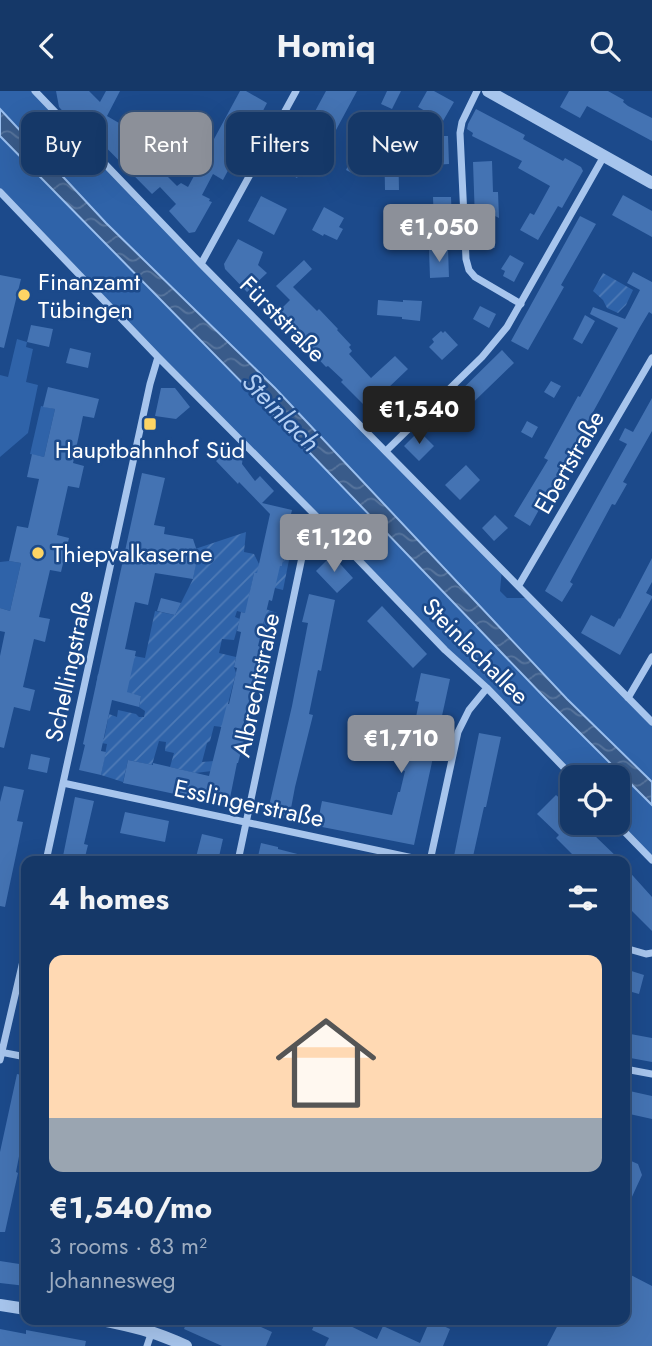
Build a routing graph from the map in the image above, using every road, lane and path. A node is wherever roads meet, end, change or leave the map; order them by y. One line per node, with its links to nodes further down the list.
1 (296, 91): 8 (street)
2 (477, 91): 9 (street)
3 (488, 91): 5 (street)
4 (40, 93): 8 (street, Fürststraße)
5 (604, 156): 6 (street); 9 (street)
6 (652, 183)
7 (0, 192): 10 (street, Steinlachallee)
8 (201, 264): 12 (street, Fürststraße)
9 (521, 304): 12 (street)
10 (158, 357): 13 (street, Steinlachallee); 20 (street, Schellingstraße)
11 (652, 358): 14 (street, Ebertstraße)
12 (386, 451): 14 (street, Fürststraße)
13 (321, 521): 16 (street, Steinlachallee); 21 (street, Albrechtstraße)
14 (519, 585): 17 (street, Fürststraße)
15 (652, 657): 17 (street)
16 (488, 688): 19 (street, Steinlachallee); 26 (street)
17 (628, 698): 18 (street, Fürststraße)
18 (652, 722)
19 (562, 765)
20 (63, 783): 21 (street, Esslingerstraße); 23 (street, Schellingstraße)
21 (247, 823): 24 (street, Albrechtstraße); 25 (street, Esslingerstraße)
22 (628, 835): 27 (street)
23 (48, 856)
24 (239, 856)
25 (404, 856)
26 (429, 856)
27 (652, 860)
28 (630, 949): 29 (street)
29 (652, 953)
30 (21, 969): 31 (street)
31 (1, 1055): 32 (street)
32 (21, 1057)
33 (630, 1070): 34 (street)
34 (652, 1074)
35 (0, 1305): 36 (street)
36 (21, 1308)
37 (141, 1325): 38 (street)
38 (152, 1331): 39 (street); 40 (street)
39 (147, 1346)
40 (186, 1346)

